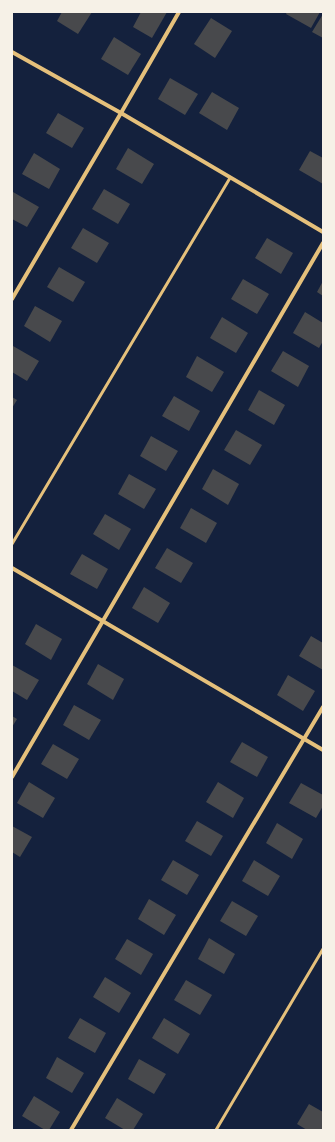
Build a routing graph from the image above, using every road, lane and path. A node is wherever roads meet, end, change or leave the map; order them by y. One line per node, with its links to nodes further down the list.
1 (179, 12): 3 (street)
2 (12, 52): 3 (street)
3 (122, 113): 4 (street); 7 (street)
4 (230, 178): 5 (street); 8 (lane)
5 (323, 232)
6 (323, 243): 10 (street)
7 (12, 299)
8 (12, 544)
9 (12, 568): 10 (street)
10 (103, 621): 12 (street); 14 (street)
11 (323, 707): 12 (street)
12 (304, 739): 13 (street); 16 (street)
13 (323, 750)
14 (12, 777)
15 (323, 949): 17 (lane)
16 (71, 1130)
17 (216, 1130)

